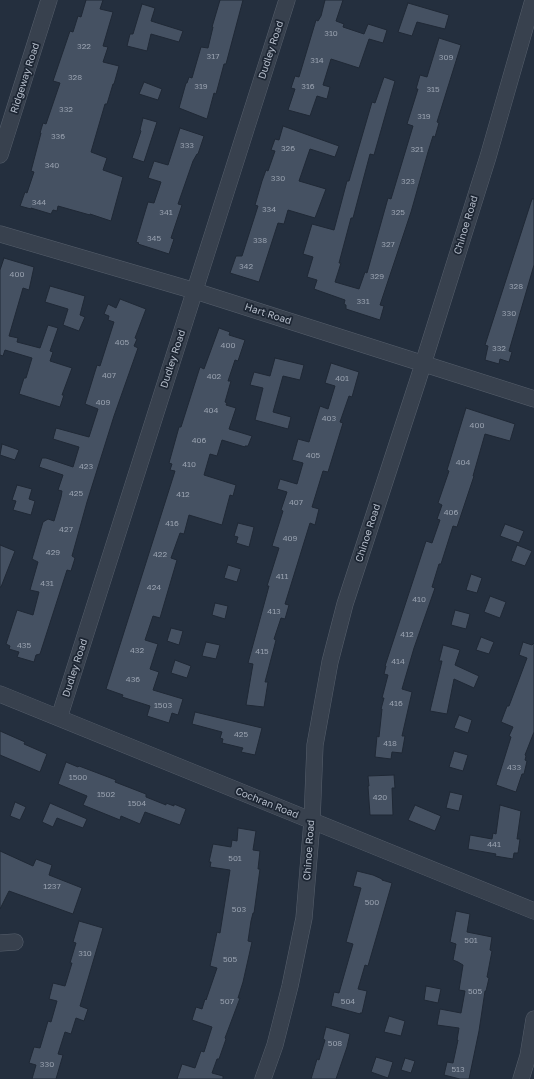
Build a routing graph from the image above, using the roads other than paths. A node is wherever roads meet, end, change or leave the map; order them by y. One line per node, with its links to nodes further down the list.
1 (49, 0): 4 (street, Ridgeway Road)
2 (287, 0): 6 (street, Dudley Road)
3 (533, 0): 7 (street, Chinoe Road)
4 (0, 155)
5 (0, 234): 6 (street, Hart Road)
6 (194, 291): 7 (street, Hart Road); 10 (street, Dudley Road)
7 (423, 364): 8 (street, Hart Road); 11 (street, Chinoe Road)
8 (534, 399)
9 (0, 694): 10 (street, Cochran Road)
10 (59, 718): 11 (street, Cochran Road)
11 (312, 821): 12 (street, Cochran Road); 14 (street, Chinoe Road)
12 (534, 911)
13 (534, 1019): 15 (street)
14 (263, 1079)
15 (521, 1079)

